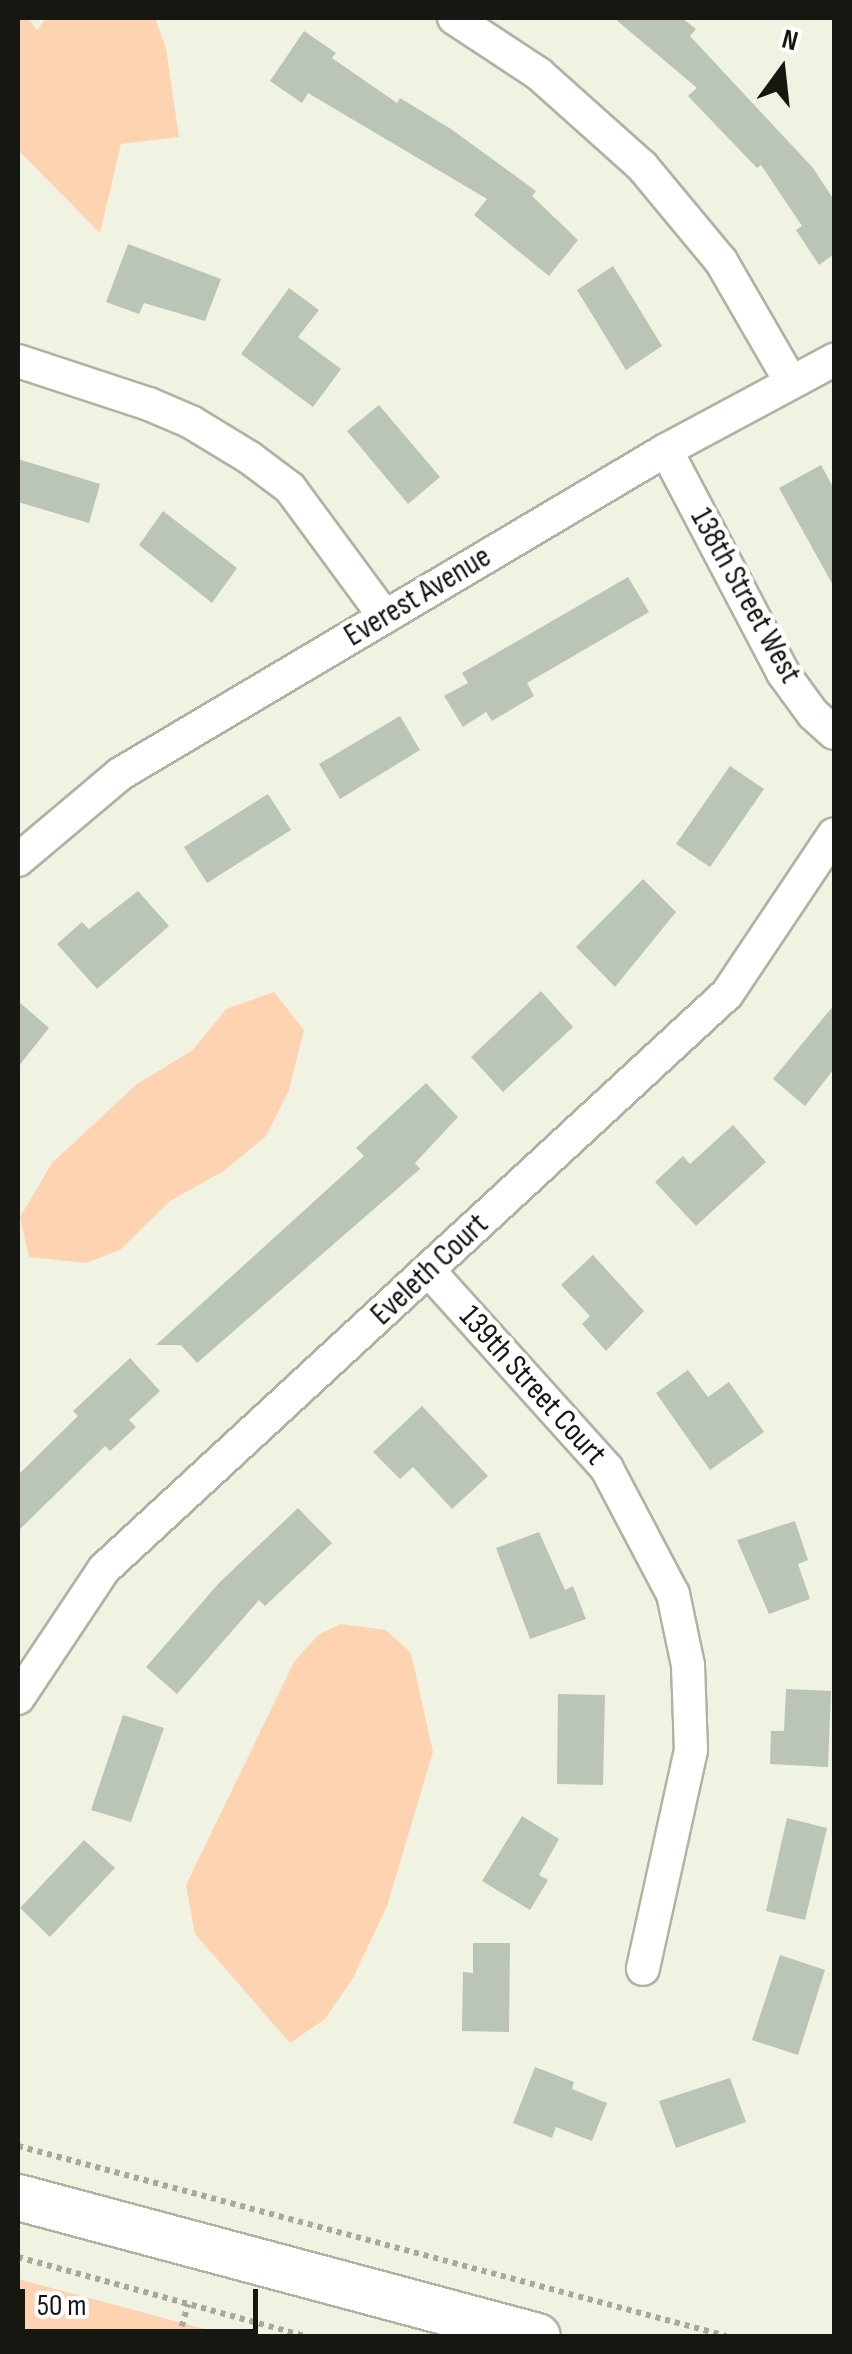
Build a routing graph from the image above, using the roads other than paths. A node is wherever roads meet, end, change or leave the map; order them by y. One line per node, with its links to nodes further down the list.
1 (454, 18): 4 (street)
2 (834, 360): 4 (street, Everest Avenue)
3 (18, 361): 6 (street)
4 (792, 382): 5 (street, Everest Avenue)
5 (666, 450): 6 (street, Everest Avenue); 7 (street, 138th Street West)
6 (385, 617): 9 (street, Everest Avenue)
7 (834, 733)
8 (834, 834): 10 (street, Eveleth Court)
9 (18, 860)
10 (429, 1271): 11 (street, Eveleth Court); 12 (street, 139th Street Court)
11 (18, 1698)
12 (643, 1968)
13 (18, 2196): 14 (street)
14 (537, 2336)

